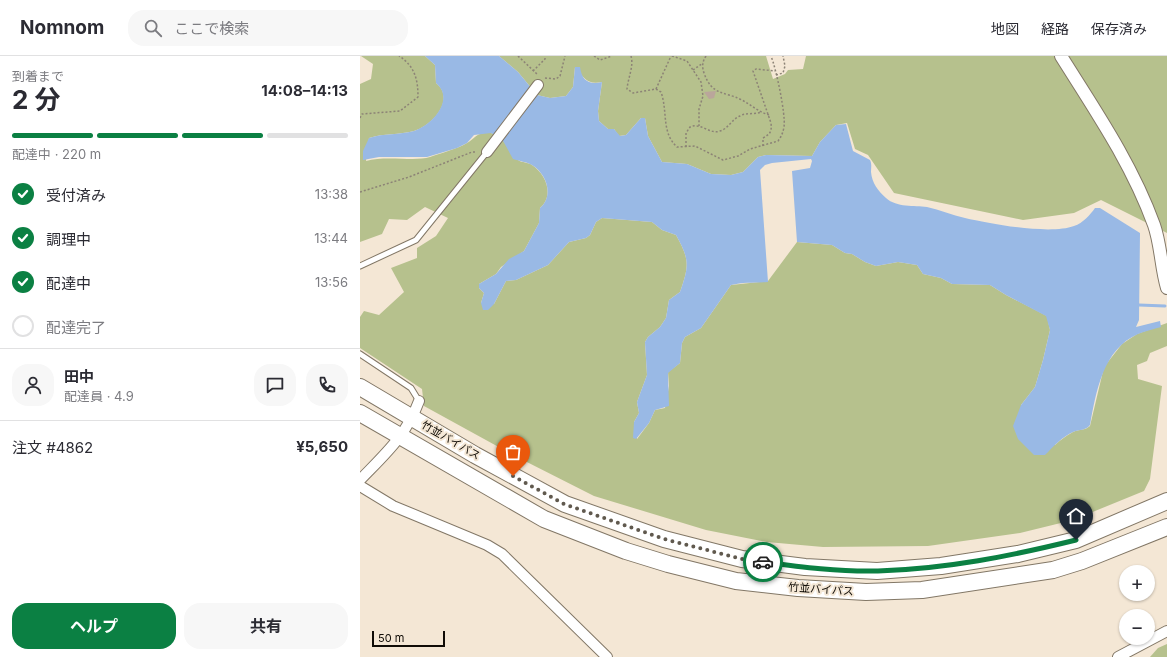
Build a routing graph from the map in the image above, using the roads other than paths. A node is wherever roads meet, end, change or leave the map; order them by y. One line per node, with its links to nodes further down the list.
1 (1061, 56): 5 (street)
2 (538, 85): 3 (street)
3 (486, 152): 4 (lane)
4 (360, 266)
5 (1167, 288)
6 (360, 354): 8 (lane)
7 (360, 387): 10 (highway, 竹並バイパス)
8 (419, 401): 10 (street)
9 (360, 413): 11 (highway, 竹並バイパス)
10 (413, 418): 11 (street); 14 (highway, 竹並バイパス)
11 (401, 437): 12 (street); 15 (highway, 竹並バイパス)
12 (360, 480)
13 (360, 486): 17 (street)
14 (1166, 501)
15 (1167, 528)
16 (1167, 631): 18 (street)
17 (608, 657)
18 (1118, 657)

